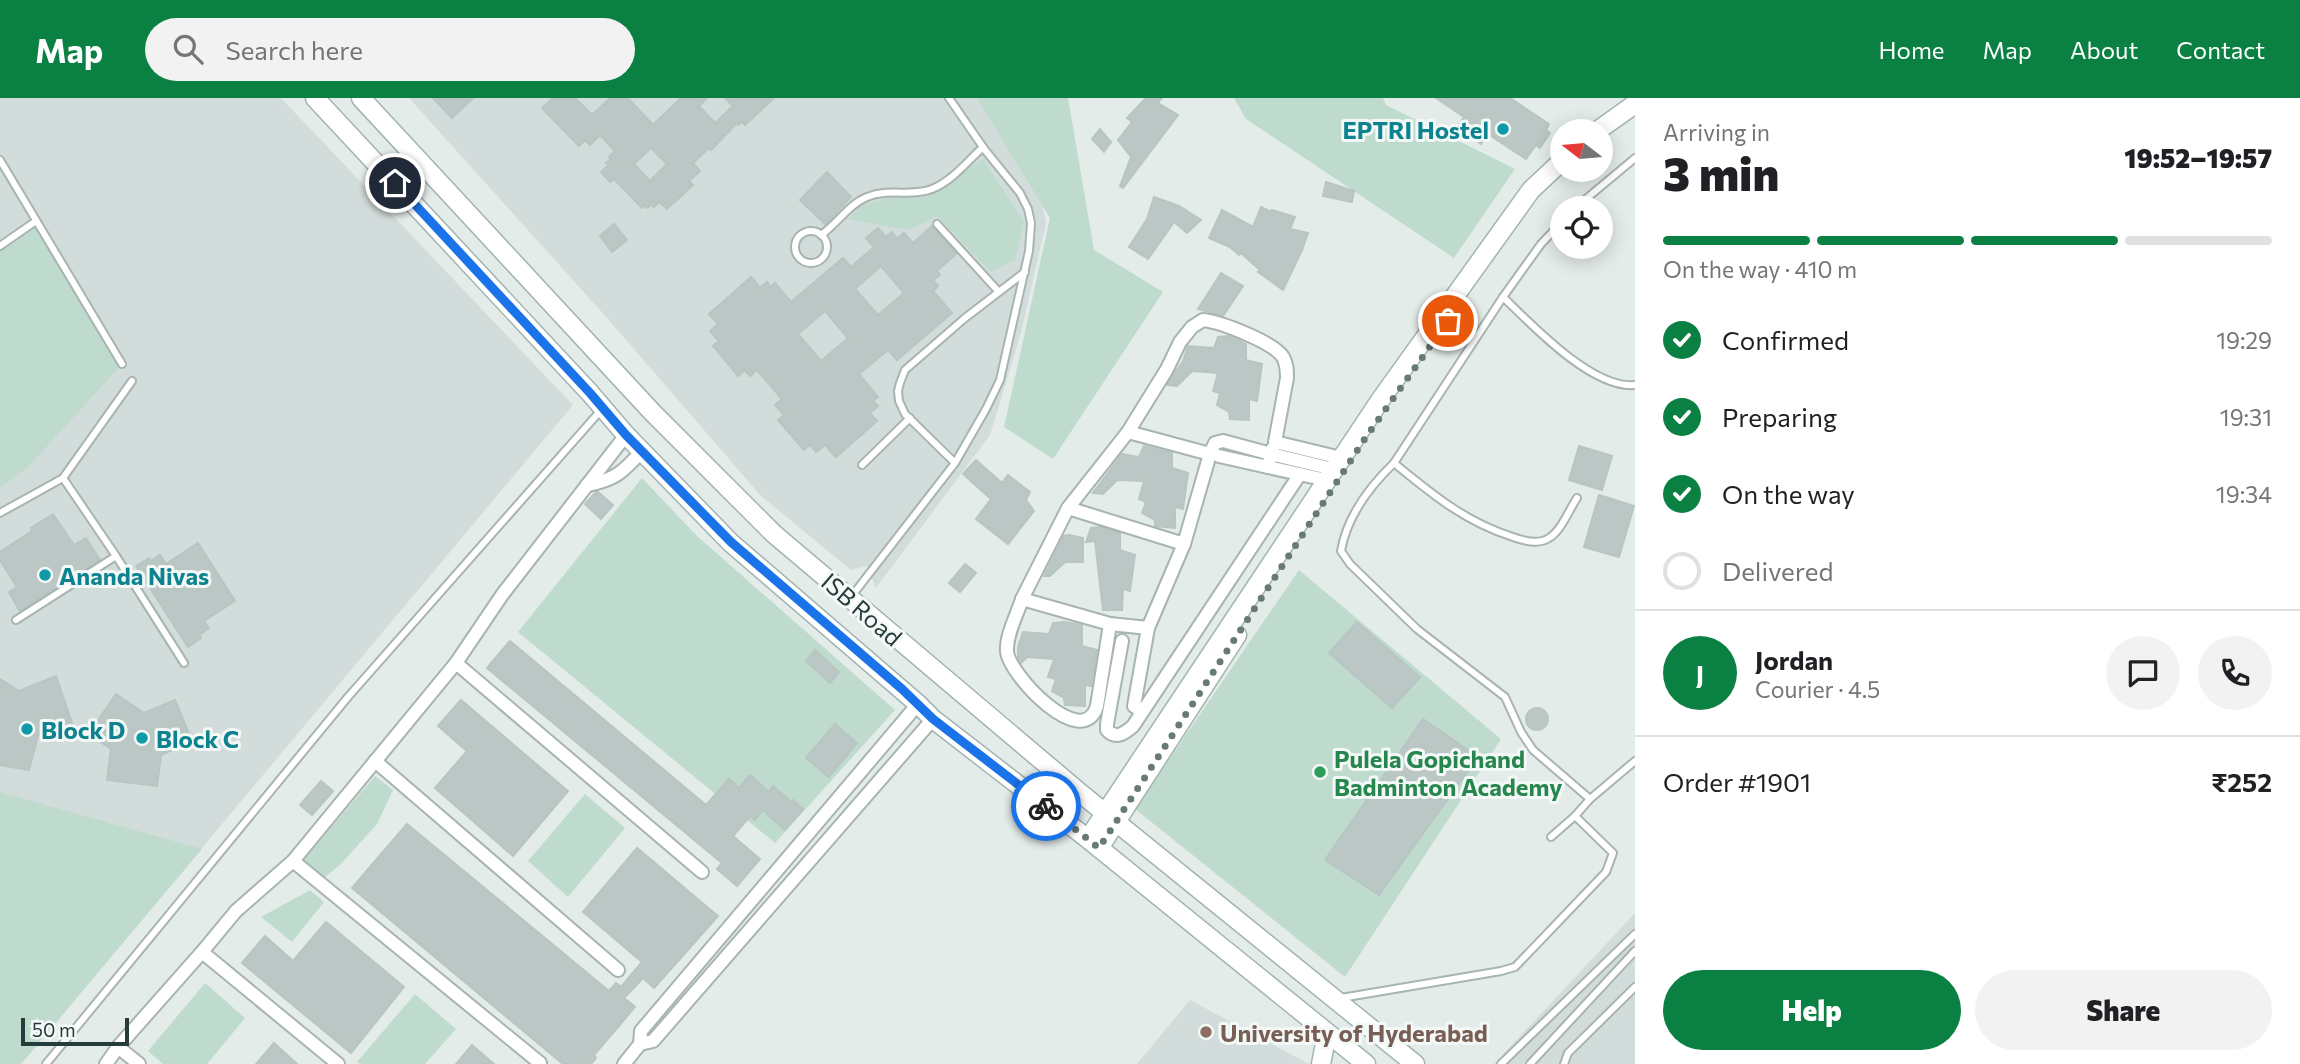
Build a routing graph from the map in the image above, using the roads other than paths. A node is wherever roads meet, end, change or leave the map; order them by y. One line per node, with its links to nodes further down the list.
1 (315, 98): 12 (main road, ISB Road)
2 (361, 98): 8 (main road, ISB Road)
3 (949, 98): 9 (lane)
4 (1635, 104): 6 (main road)
5 (1635, 115): 7 (main road)
6 (1614, 119)
7 (1614, 130)
8 (402, 143): 12 (main road); 48 (main road, ISB Road)
9 (983, 147): 19 (lane); 21 (lane)
10 (1635, 158): 15 (lane)
11 (0, 160): 16 (lane)
12 (378, 166): 27 (main road, ISB Road)
13 (1550, 172): 34 (main road)
14 (1553, 182): 34 (main road)
15 (1589, 196)
16 (36, 221): 20 (lane); 24 (lane)
17 (937, 224): 22 (lane)
18 (1550, 235): 23 (lane)
19 (821, 236): 19 (lane)
20 (0, 246)
21 (1025, 272): 22 (lane); 35 (lane)
22 (998, 291): 28 (lane)
23 (1503, 297): 26 (lane); 36 (lane)
24 (122, 364)
25 (132, 381): 40 (lane)
26 (1635, 385)
27 (603, 408): 30 (main road, ISB Road); 80 (lane)
28 (910, 418): 35 (lane); 37 (lane)
29 (1128, 432): 31 (street); 33 (street); 43 (street)
30 (626, 435): 32 (main road, ISB Road); 41 (street)
31 (1273, 448): 33 (street); 34 (street); 38 (street)
32 (642, 451): 41 (street); 56 (main road, ISB Road)
33 (1215, 455): 38 (street); 45 (street)
34 (1340, 462): 39 (street); 47 (main road); 47 (main road)
35 (955, 463): 48 (lane)
36 (1394, 463): 42 (lane); 61 (lane)
37 (862, 465)
38 (1268, 467): 39 (street)
39 (1300, 474): 57 (street)
40 (62, 478): 44 (lane); 46 (lane)
41 (587, 485): 55 (street)
42 (1577, 498)
43 (1068, 508): 45 (street); 49 (street)
44 (0, 513)
45 (1184, 544): 52 (street)
46 (116, 556): 50 (lane); 54 (lane)
47 (1267, 580): 63 (main road)
48 (849, 599): 63 (main road, ISB Road)
49 (1022, 599): 51 (street); 51 (street)
50 (16, 621)
51 (1110, 624): 52 (street)
52 (1148, 628): 57 (street)
53 (1122, 641): 57 (street)
54 (184, 663)
55 (456, 663): 59 (street); 67 (street)
56 (918, 704): 58 (main road, ISB Road); 75 (street)
57 (1142, 712)
58 (933, 719): 65 (main road, ISB Road); 75 (street)
59 (375, 761): 66 (street); 71 (street)
60 (1635, 761): 61 (lane)
61 (1590, 799): 62 (lane)
62 (1575, 816): 64 (lane); 73 (lane)
63 (1110, 817): 65 (main road); 73 (main road, ISB Road)
64 (1551, 837)
65 (1093, 844): 74 (main road, ISB Road)
66 (293, 861): 70 (street); 78 (street)
67 (702, 872)
68 (1635, 934): 86 (lane)
69 (1635, 951): 87 (lane)
70 (202, 952): 76 (street); 83 (street)
71 (618, 970)
72 (1635, 988): 88 (lane)
73 (1335, 999): 85 (main road, ISB Road)
74 (1327, 1034): 77 (main road, ISB Road); 84 (main road)
75 (640, 1044): 79 (street)
76 (118, 1047): 81 (street); 82 (street)
77 (1358, 1061)
78 (540, 1063)
79 (627, 1063)
80 (46, 1064)
81 (106, 1064)
82 (139, 1064)
83 (338, 1064)
84 (1321, 1064)
85 (1415, 1064)
86 (1501, 1064)
87 (1530, 1064)
88 (1564, 1064)

